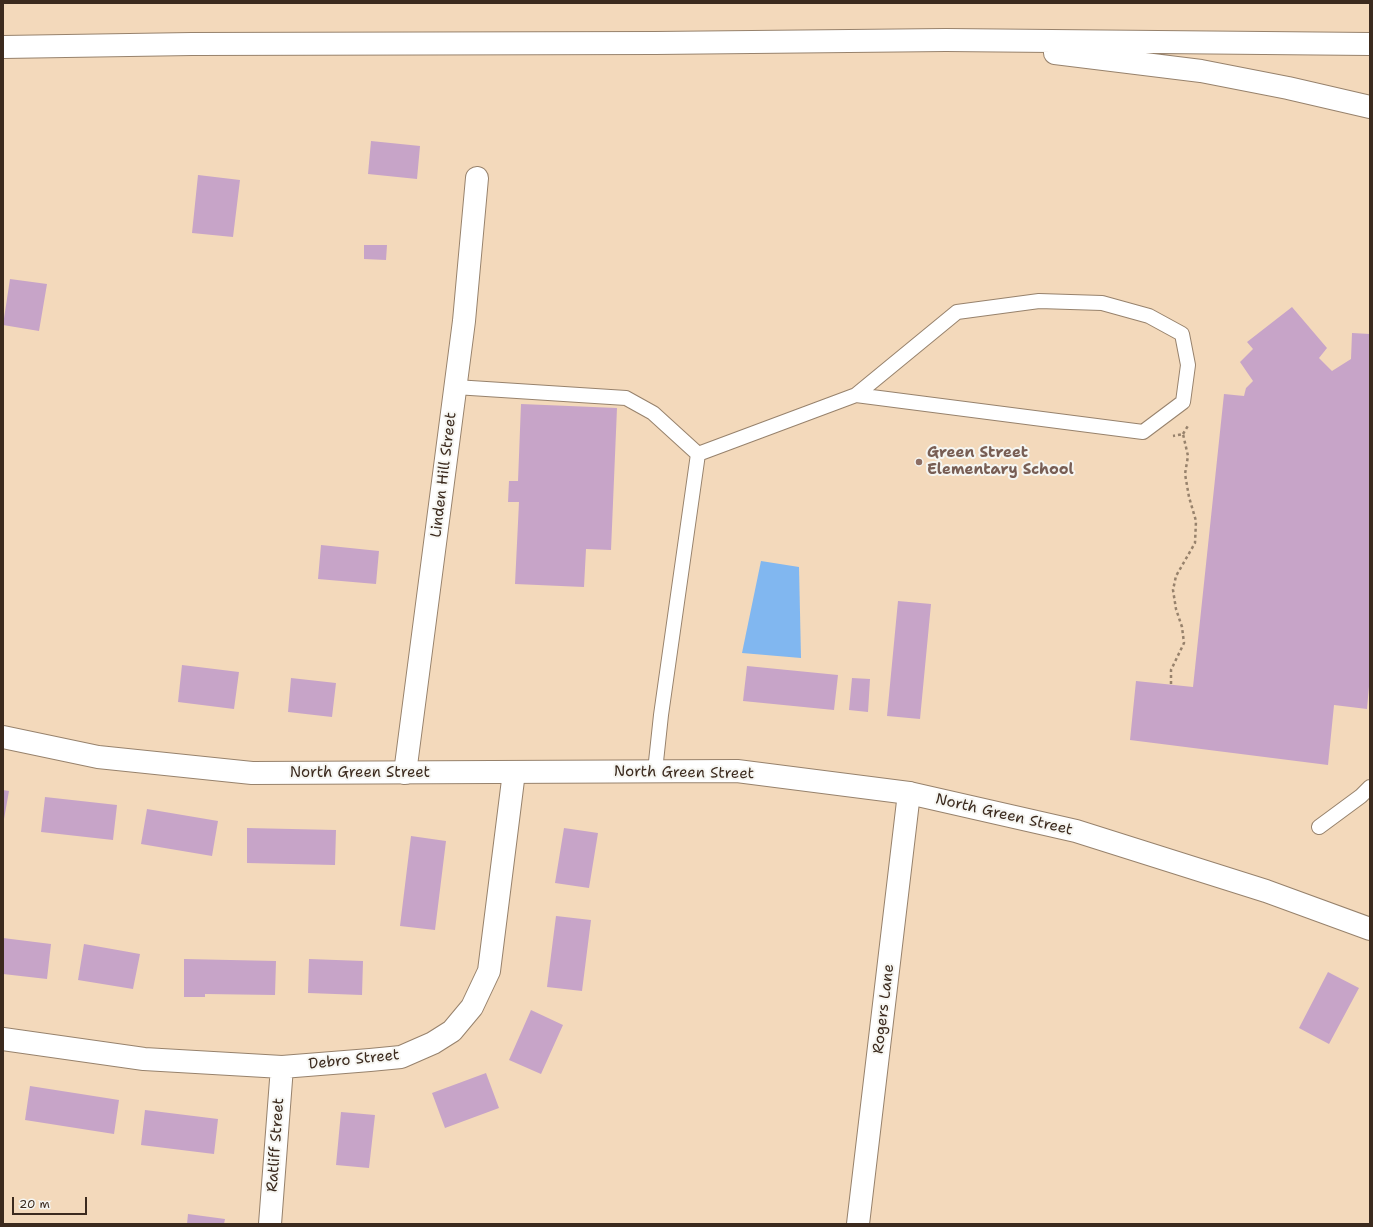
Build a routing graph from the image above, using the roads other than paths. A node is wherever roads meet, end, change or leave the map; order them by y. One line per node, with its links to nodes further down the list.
1 (946, 40): 2 (main road); 3 (main road); 4 (main road)
2 (1370, 44)
3 (3, 47)
4 (1370, 107)
5 (476, 178): 6 (main road, Linden Hill Street)
6 (455, 387): 8 (lane); 11 (main road, Linden Hill Street)
7 (856, 395): 7 (lane); 8 (lane)
8 (698, 454): 10 (lane)
9 (3, 737): 11 (main road, North Green Street)
10 (655, 771): 12 (main road, North Green Street); 14 (main road, North Green Street)
11 (405, 772): 12 (main road, North Green Street)
12 (514, 772): 18 (main road, Debro Street)
13 (1370, 787): 15 (lane)
14 (909, 793): 16 (main road, North Green Street); 20 (main road, Rogers Lane)
15 (1319, 826)
16 (1370, 929)
17 (3, 1039): 18 (main road, Debro Street)
18 (282, 1067): 19 (main road, Ratliff Street)
19 (270, 1224)
20 (858, 1224)

